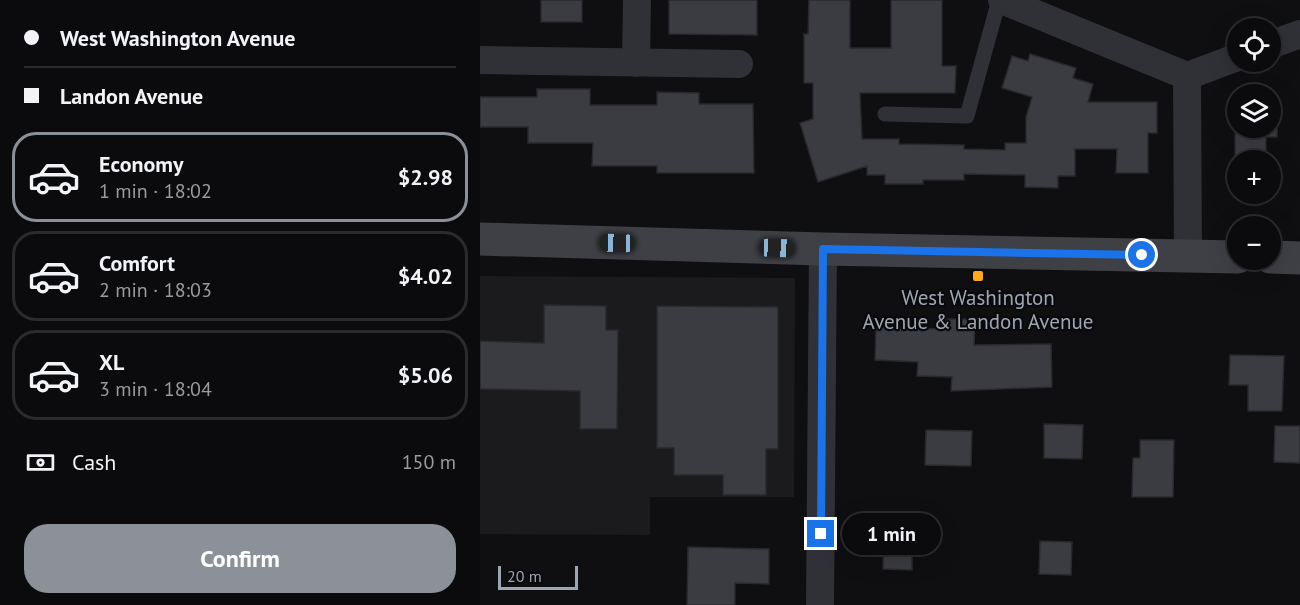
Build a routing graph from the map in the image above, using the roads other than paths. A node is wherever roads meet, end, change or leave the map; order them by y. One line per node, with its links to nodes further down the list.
1 (637, 0): 7 (street)
2 (1001, 0): 9 (street); 10 (lane)
3 (1300, 34): 4 (street)
4 (1281, 41)
5 (480, 60): 7 (street)
6 (1227, 61): 9 (street)
7 (636, 63): 8 (street)
8 (740, 64)
9 (1187, 76): 13 (street)
10 (885, 114)
11 (480, 239): 12 (main road)
12 (823, 249): 13 (main road); 17 (street)
13 (1188, 256): 14 (main road)
14 (1227, 257)
15 (1281, 257): 16 (main road)
16 (1300, 258)
17 (820, 605)

